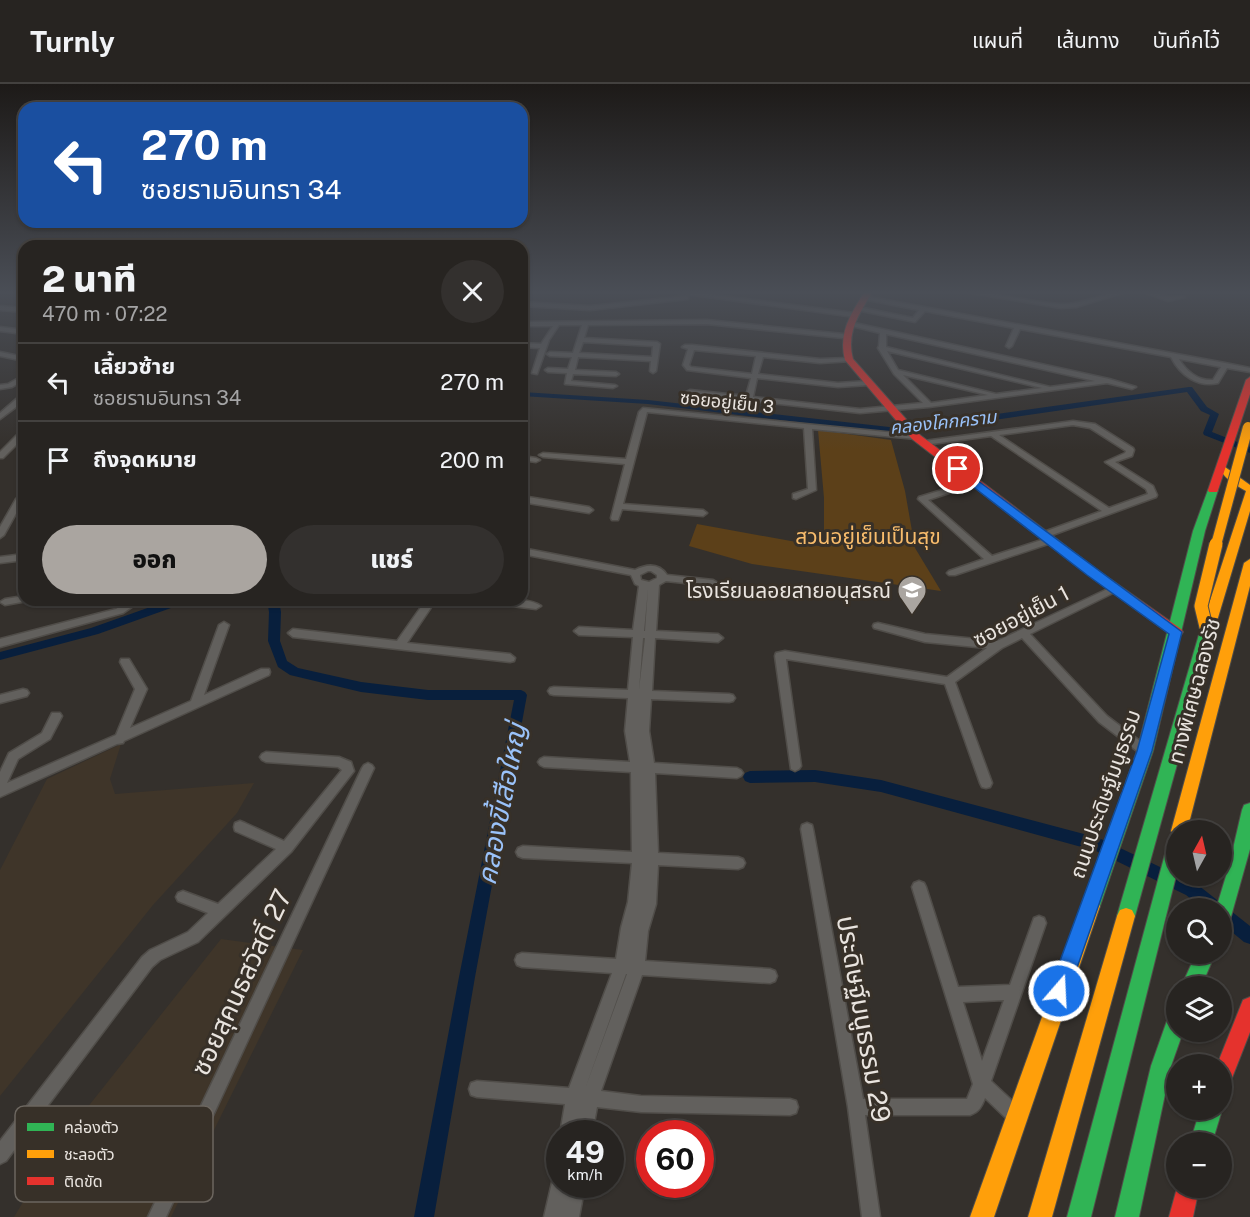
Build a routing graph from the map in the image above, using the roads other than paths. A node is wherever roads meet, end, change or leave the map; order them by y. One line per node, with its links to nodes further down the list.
1 (581, 344): 12 (street)
2 (655, 344): 16 (street)
3 (845, 344): 17 (main road)
4 (880, 344): 9 (street)
5 (938, 344): 29 (street)
6 (1109, 344): 14 (street)
7 (528, 345): 8 (street)
8 (545, 346): 24 (street)
9 (881, 348): 23 (street); 34 (street)
10 (0, 354): 15 (street)
11 (550, 354): 12 (street)
12 (577, 355): 16 (street); 22 (street)
13 (760, 355): 17 (street); 26 (street); 26 (street)
14 (1174, 356): 18 (street); 18 (street)
15 (18, 358)
16 (656, 359): 21 (street)
17 (849, 360): 30 (main road)
18 (1225, 365): 20 (street)
19 (548, 370): 22 (street)
20 (1250, 370)
21 (653, 371)
22 (570, 372): 25 (street); 31 (street)
23 (898, 372): 36 (street); 39 (street)
24 (535, 373)
25 (616, 374)
26 (755, 376): 30 (street); 37 (street)
27 (1250, 380): 50 (main road, ถนนประดิษฐ์มนูธรรม)
28 (18, 381): 32 (street)
29 (1109, 381): 33 (street); 34 (street)
30 (868, 383): 40 (main road)
31 (613, 386)
32 (0, 387)
33 (1132, 387)
34 (1056, 389): 36 (street)
35 (690, 392): 37 (street)
36 (1002, 396): 39 (street)
37 (749, 398): 40 (street)
38 (18, 402): 41 (street)
39 (929, 405): 40 (street)
40 (890, 409): 44 (main road)
41 (0, 417)
42 (1249, 425): 83 (main road, bridge)
43 (808, 426): 44 (street, ซอยอยู่เย็น 3); 49 (street, ซอยอยู่เย็น 3); 53 (street)
44 (914, 434): 45 (street, ซอยอยู่เย็น 3); 51 (main road)
45 (994, 435): 58 (street); 58 (street, ซอยอยู่เย็น 3)
46 (18, 439): 47 (street)
47 (0, 456)
48 (528, 458): 49 (street)
49 (629, 462): 56 (street, ซอยอยู่เย็น 3)
50 (1220, 465): 52 (main road); 85 (main road, ถนนประดิษฐ์มนูธรรม)
51 (975, 483): 64 (main road); 68 (street)
52 (1250, 491): 83 (main road, ทางพิเศษฉลองรัช)
53 (796, 496)
54 (528, 500): 57 (street)
55 (18, 502): 59 (street)
56 (618, 506): 60 (street); 62 (street, ซอยอยู่เย็น 3)
57 (589, 510)
58 (1109, 512): 64 (street)
59 (12, 513): 61 (street); 63 (street)
60 (703, 513)
61 (0, 515)
62 (615, 518)
63 (0, 535)
64 (1047, 537): 68 (street); 74 (main road)
65 (528, 552): 70 (street)
66 (18, 558): 67 (street)
67 (0, 560)
68 (991, 560): 71 (street)
69 (1250, 563): 116 (main road, ทางพิเศษฉลองรัช)
70 (636, 573): 72 (street); 72 (street)
71 (952, 573)
72 (654, 583): 73 (street); 88 (street)
73 (713, 583)
74 (1114, 589): 85 (main road); 87 (street, ซอยอยู่เย็น 1)
75 (18, 600): 76 (street)
76 (5, 602)
77 (528, 605): 80 (street)
78 (127, 606): 90 (street)
79 (427, 606): 91 (street)
80 (536, 606)
81 (224, 625): 102 (street)
82 (878, 626): 92 (street)
83 (1207, 631): 159 (main road, ทางพิเศษฉลองรัช)
84 (579, 632): 88 (street)
85 (1176, 632): 105 (main road, ถนนประดิษฐ์มนูธรรม)
86 (293, 633): 91 (street)
87 (1024, 633): 92 (street, ซอยอยู่เย็น 1); 105 (street)
88 (644, 634): 89 (street); 99 (street)
89 (718, 638)
90 (0, 643)
91 (401, 644): 93 (street)
92 (998, 645): 96 (street, ซอยอยู่เย็น 1)
93 (510, 658)
94 (125, 662): 104 (street)
95 (265, 672): 102 (street)
96 (949, 681): 108 (street); 112 (street)
97 (554, 691): 99 (street)
98 (23, 693): 101 (street)
99 (639, 694): 100 (street); 110 (street)
100 (729, 698)
101 (0, 699)
102 (195, 704): 104 (street)
103 (56, 716): 113 (street)
104 (119, 740): 114 (street)
105 (1145, 751): 145 (main road, ถนนประดิษฐ์มนูธรรม)
106 (266, 757): 119 (street)
107 (544, 762): 110 (street)
108 (795, 766)
109 (368, 768): 142 (street, ซอยสุคนธสวัสดิ์ 27)
110 (643, 769): 111 (street); 121 (street)
111 (737, 773)
112 (986, 783)
113 (0, 785)
114 (0, 792)
115 (1250, 810): 126 (main road)
116 (1182, 820)
117 (240, 827): 119 (street)
118 (807, 829): 144 (street, ประดิษฐ์มนูธรรม 29)
119 (286, 848): 127 (street)
120 (523, 852): 121 (street)
121 (646, 858): 122 (street); 130 (street); 131 (street)
122 (738, 863)
123 (1166, 882): 160 (main road)
124 (919, 887): 134 (street)
125 (183, 897): 127 (street)
126 (1228, 898)
127 (219, 911): 141 (street)
128 (1040, 923): 133 (street)
129 (522, 960): 130 (street)
130 (622, 966): 131 (street); 140 (street)
131 (637, 968): 132 (street); 140 (street)
132 (770, 976)
133 (1013, 992): 134 (street); 138 (street)
134 (952, 995): 138 (street)
135 (1250, 1007): 137 (main road)
136 (1169, 1042): 161 (main road)
137 (1232, 1054)
138 (981, 1083): 144 (street); 145 (street)
139 (477, 1089): 140 (street)
140 (582, 1097): 143 (street); 146 (street); 147 (street)
141 (37, 1106)
142 (209, 1106)
143 (789, 1107)
144 (856, 1107): 157 (street, ประดิษฐ์มนูธรรม 29)
145 (1016, 1116): 158 (main road, ถนนประดิษฐ์มนูธรรม)
146 (573, 1120)
147 (583, 1120)
148 (15, 1135): 149 (street)
149 (0, 1155)
150 (557, 1198): 155 (street)
151 (574, 1198): 156 (street)
152 (1186, 1198): 162 (main road)
153 (164, 1202): 154 (street, ซอยสุคนธสวัสดิ์ 27)
154 (157, 1217)
155 (553, 1217)
156 (570, 1217)
157 (871, 1217)
158 (982, 1217)
159 (1040, 1217)
160 (1079, 1217)
161 (1127, 1217)
162 (1181, 1217)

